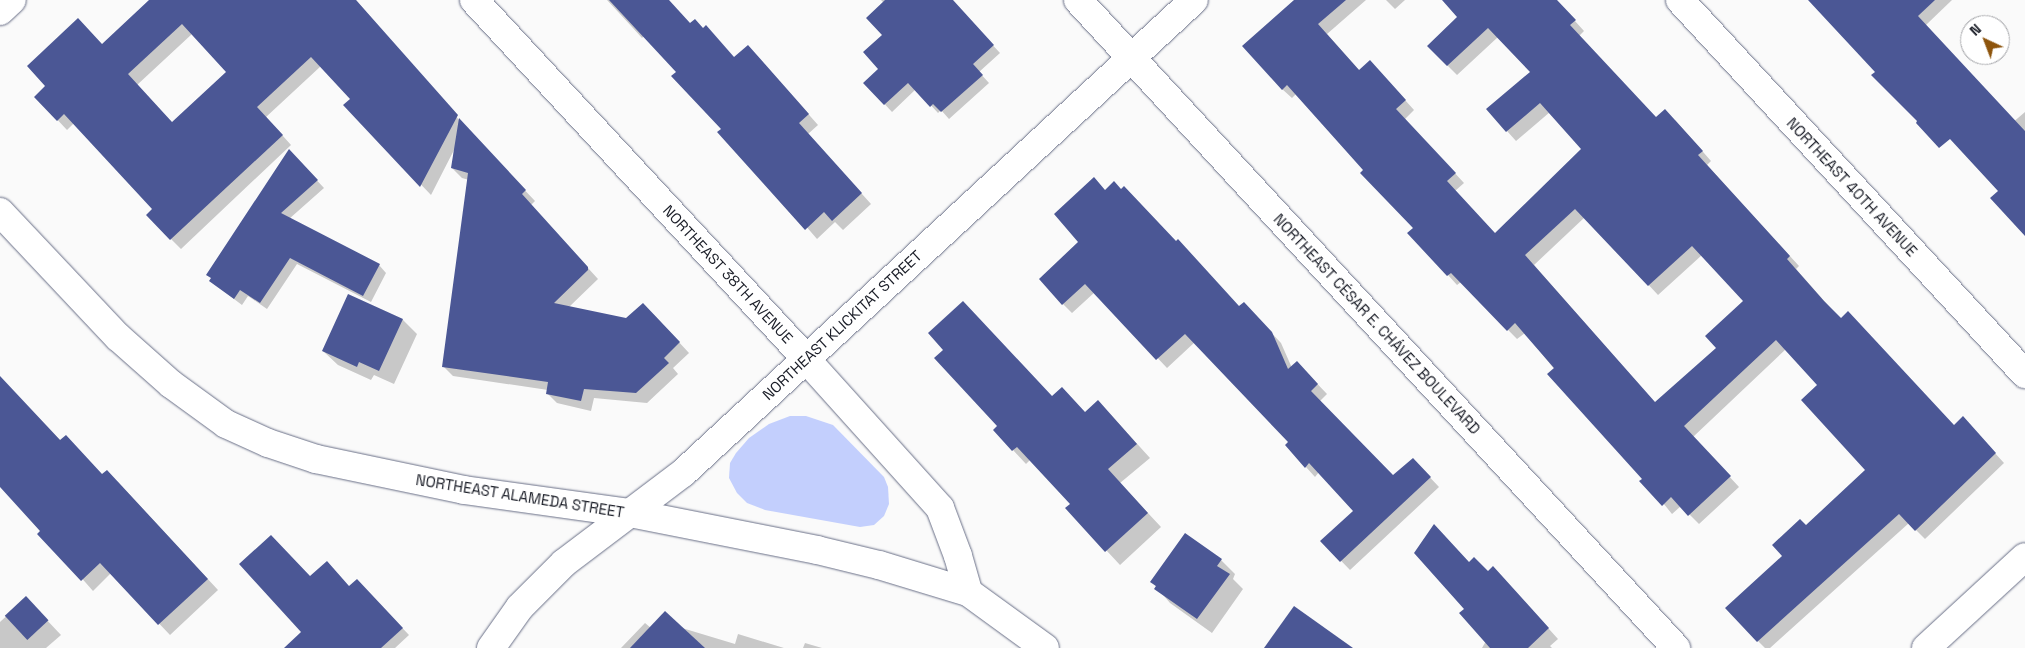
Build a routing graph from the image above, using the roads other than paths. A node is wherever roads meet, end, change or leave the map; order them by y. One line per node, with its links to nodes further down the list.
1 (12, 0): 6 (street)
2 (474, 0): 9 (street, NORTHEAST 38TH AVENUE)
3 (1078, 0): 7 (street, NORTHEAST CÉSAR E. CHÁVEZ BOULEVARD)
4 (1194, 0): 7 (street, NORTHEAST KLICKITAT STREET)
5 (1680, 0): 10 (street, NORTHEAST 40TH AVENUE)
6 (0, 11)
7 (1131, 57): 9 (street, NORTHEAST KLICKITAT STREET); 16 (street, NORTHEAST CÉSAR E. CHÁVEZ BOULEVARD)
8 (0, 212): 11 (street, NORTHEAST ALAMEDA STREET)
9 (805, 358): 11 (street, NORTHEAST KLICKITAT STREET); 13 (street, NORTHEAST 38TH AVENUE)
10 (2025, 374)
11 (630, 513): 13 (street, NORTHEAST ALAMEDA STREET); 14 (street, NORTHEAST KLICKITAT STREET)
12 (2025, 557): 17 (street)
13 (968, 592): 15 (street, NORTHEAST ALAMEDA STREET)
14 (491, 648)
15 (1046, 648)
16 (1676, 648)
17 (1926, 648)

